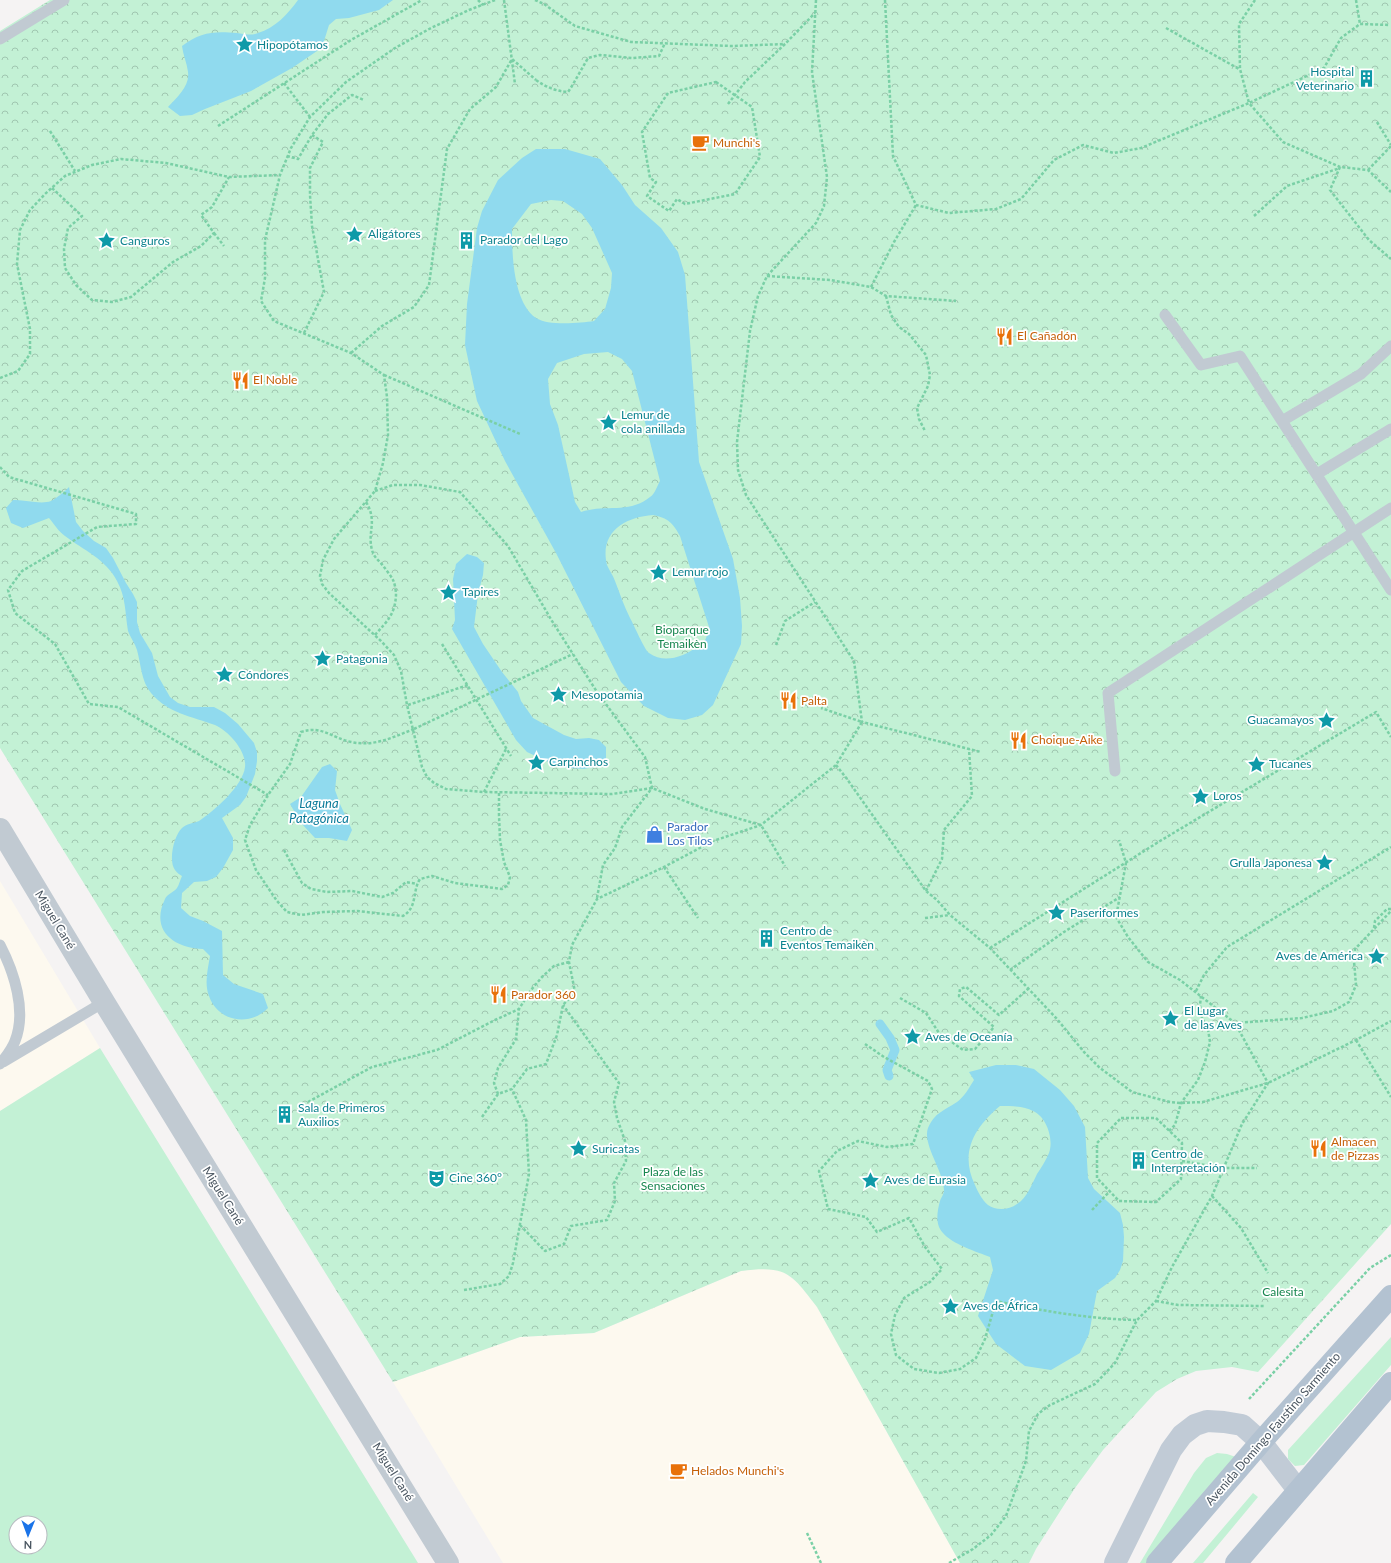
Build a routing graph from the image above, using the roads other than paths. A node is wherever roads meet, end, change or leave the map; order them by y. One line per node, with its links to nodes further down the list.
1 (64, 0): 2 (lane)
2 (0, 39)
3 (1165, 314): 5 (lane)
4 (1391, 346): 5 (lane)
5 (1282, 421): 7 (lane)
6 (1391, 429): 7 (lane)
7 (1317, 474): 9 (lane)
8 (1391, 508): 9 (lane)
9 (1354, 532): 10 (lane); 11 (lane)
10 (1391, 590)
11 (1116, 771)
12 (0, 829): 14 (street, Miguel Cané)
13 (0, 945): 15 (lane)
14 (104, 1002): 15 (lane); 20 (street, Miguel Cané)
15 (0, 1064)
16 (1391, 1296): 18 (main road, Avenida Domingo Faustino Sarmiento)
17 (1391, 1383): 19 (main road)
18 (1261, 1442): 19 (main road); 21 (main road); 22 (main road, Avenida Domingo Faustino Sarmiento)
19 (1298, 1490): 23 (main road)
20 (448, 1563)
21 (1115, 1563)
22 (1157, 1563)
23 (1236, 1563)

